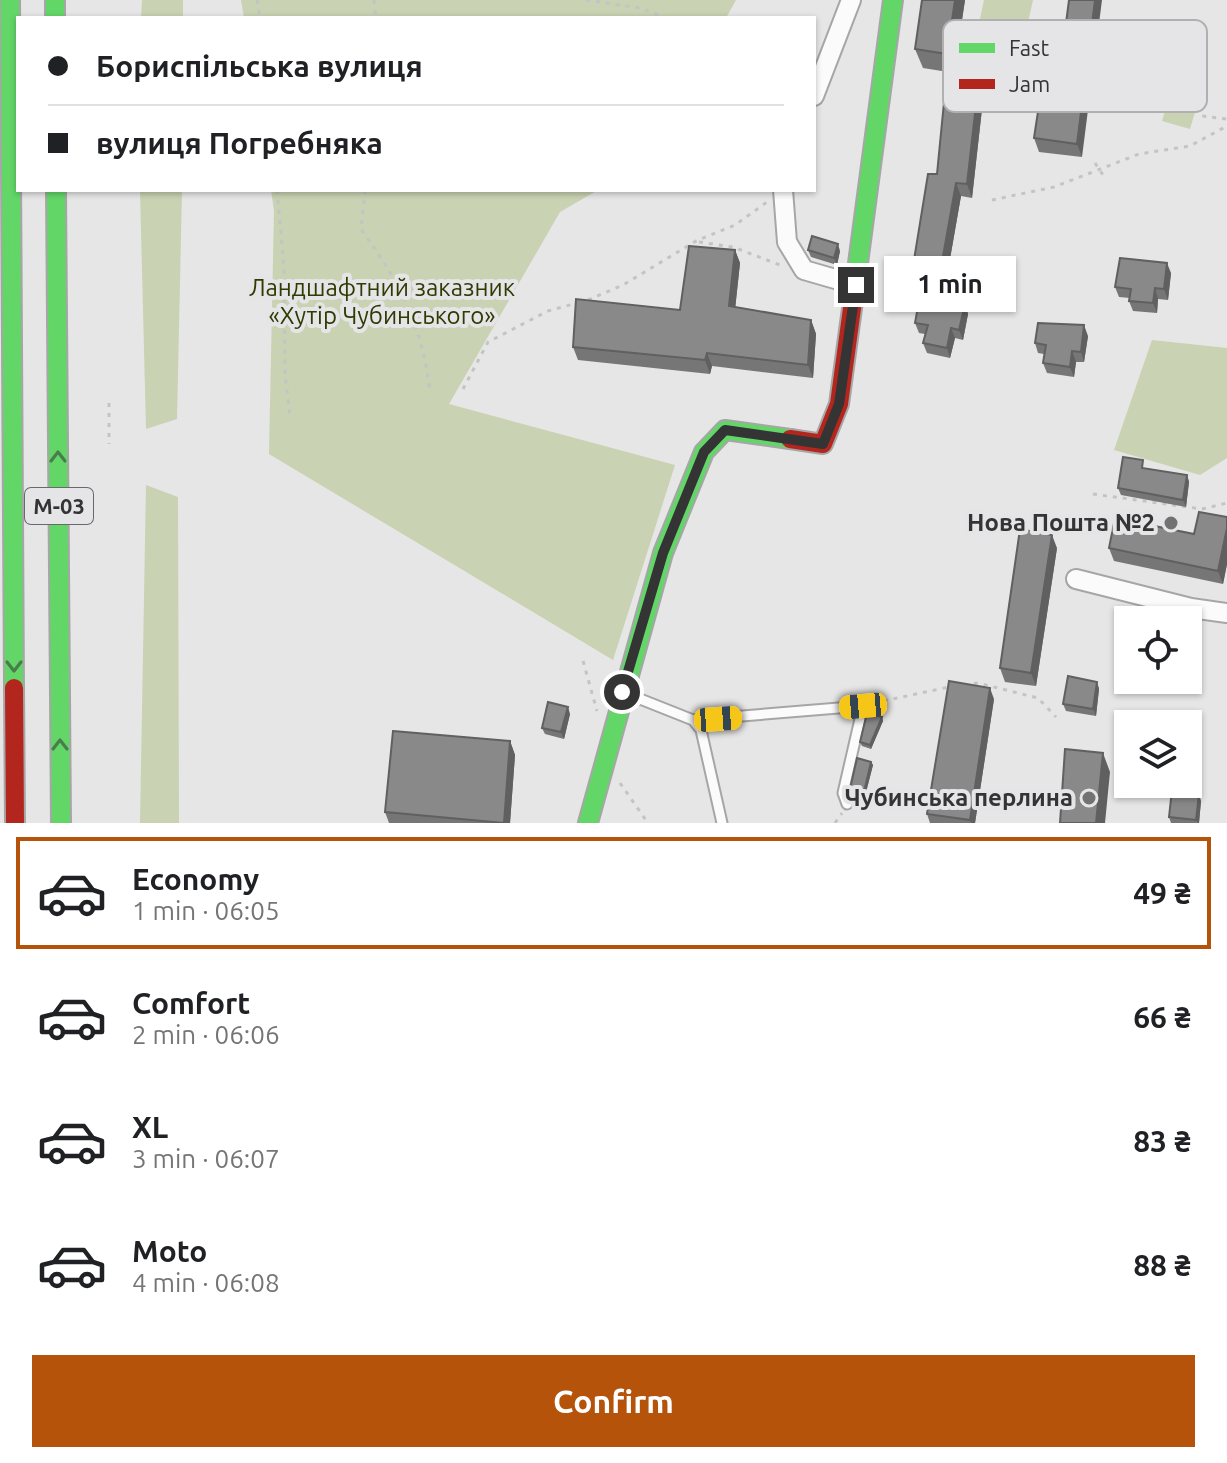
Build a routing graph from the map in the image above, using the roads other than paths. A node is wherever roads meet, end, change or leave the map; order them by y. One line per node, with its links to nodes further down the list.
1 (10, 0): 13 (main road, М-03, one-way to 13)
2 (851, 0): 4 (street)
3 (893, 0): 7 (main road)
4 (816, 91)
5 (56, 192): 14 (main road, М-03, one-way to 5)
6 (782, 192): 7 (street)
7 (856, 285): 10 (main road)
8 (1076, 579): 9 (street)
9 (1227, 613)
10 (622, 692): 11 (lane); 15 (main road)
11 (693, 720): 12 (lane); 16 (lane)
12 (847, 804)
13 (15, 823)
14 (61, 823)
15 (588, 823)
16 (722, 823)

